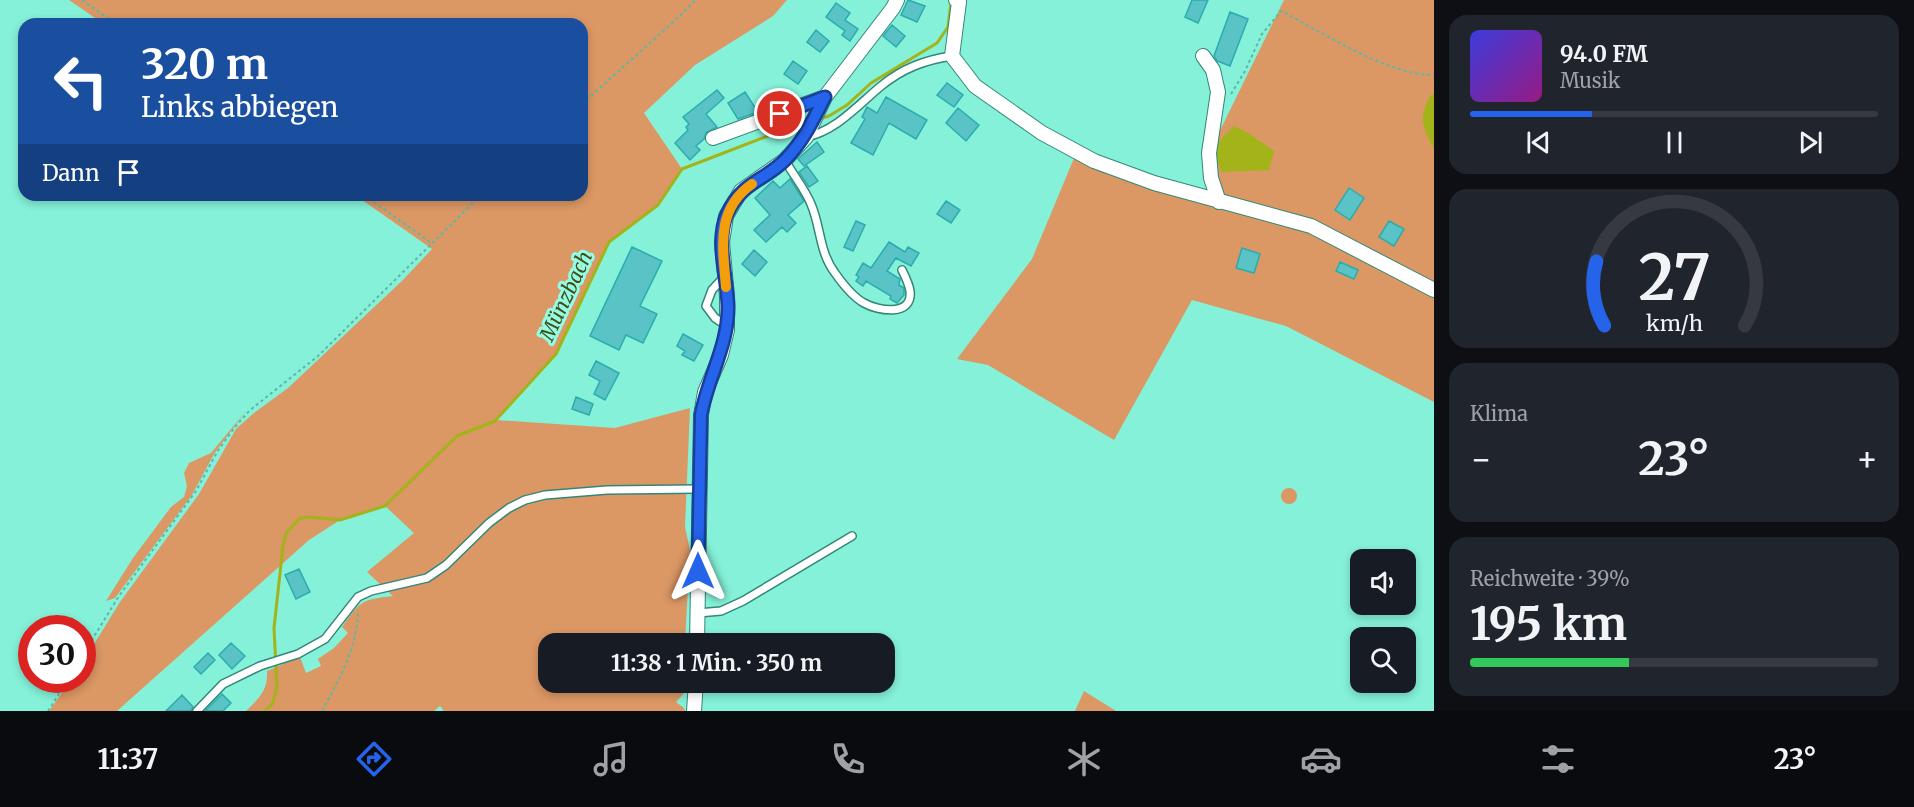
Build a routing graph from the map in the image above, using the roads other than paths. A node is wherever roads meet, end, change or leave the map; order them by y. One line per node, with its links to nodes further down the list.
1 (897, 0): 5 (street)
2 (958, 0): 3 (street)
3 (952, 56): 6 (lane); 9 (street)
4 (1203, 56): 9 (street)
5 (825, 97): 6 (street); 7 (street)
6 (807, 133): 8 (street)
7 (713, 138)
8 (785, 160): 10 (lane); 11 (street)
9 (1220, 202): 12 (street)
10 (902, 270)
11 (725, 276): 13 (street); 13 (lane)
12 (1434, 290)
13 (727, 326): 14 (street)
14 (698, 489): 16 (street); 19 (lane)
15 (852, 536): 16 (lane)
16 (698, 613): 17 (street)
17 (697, 633)
18 (695, 693): 20 (street)
19 (197, 711)
20 (694, 711)

